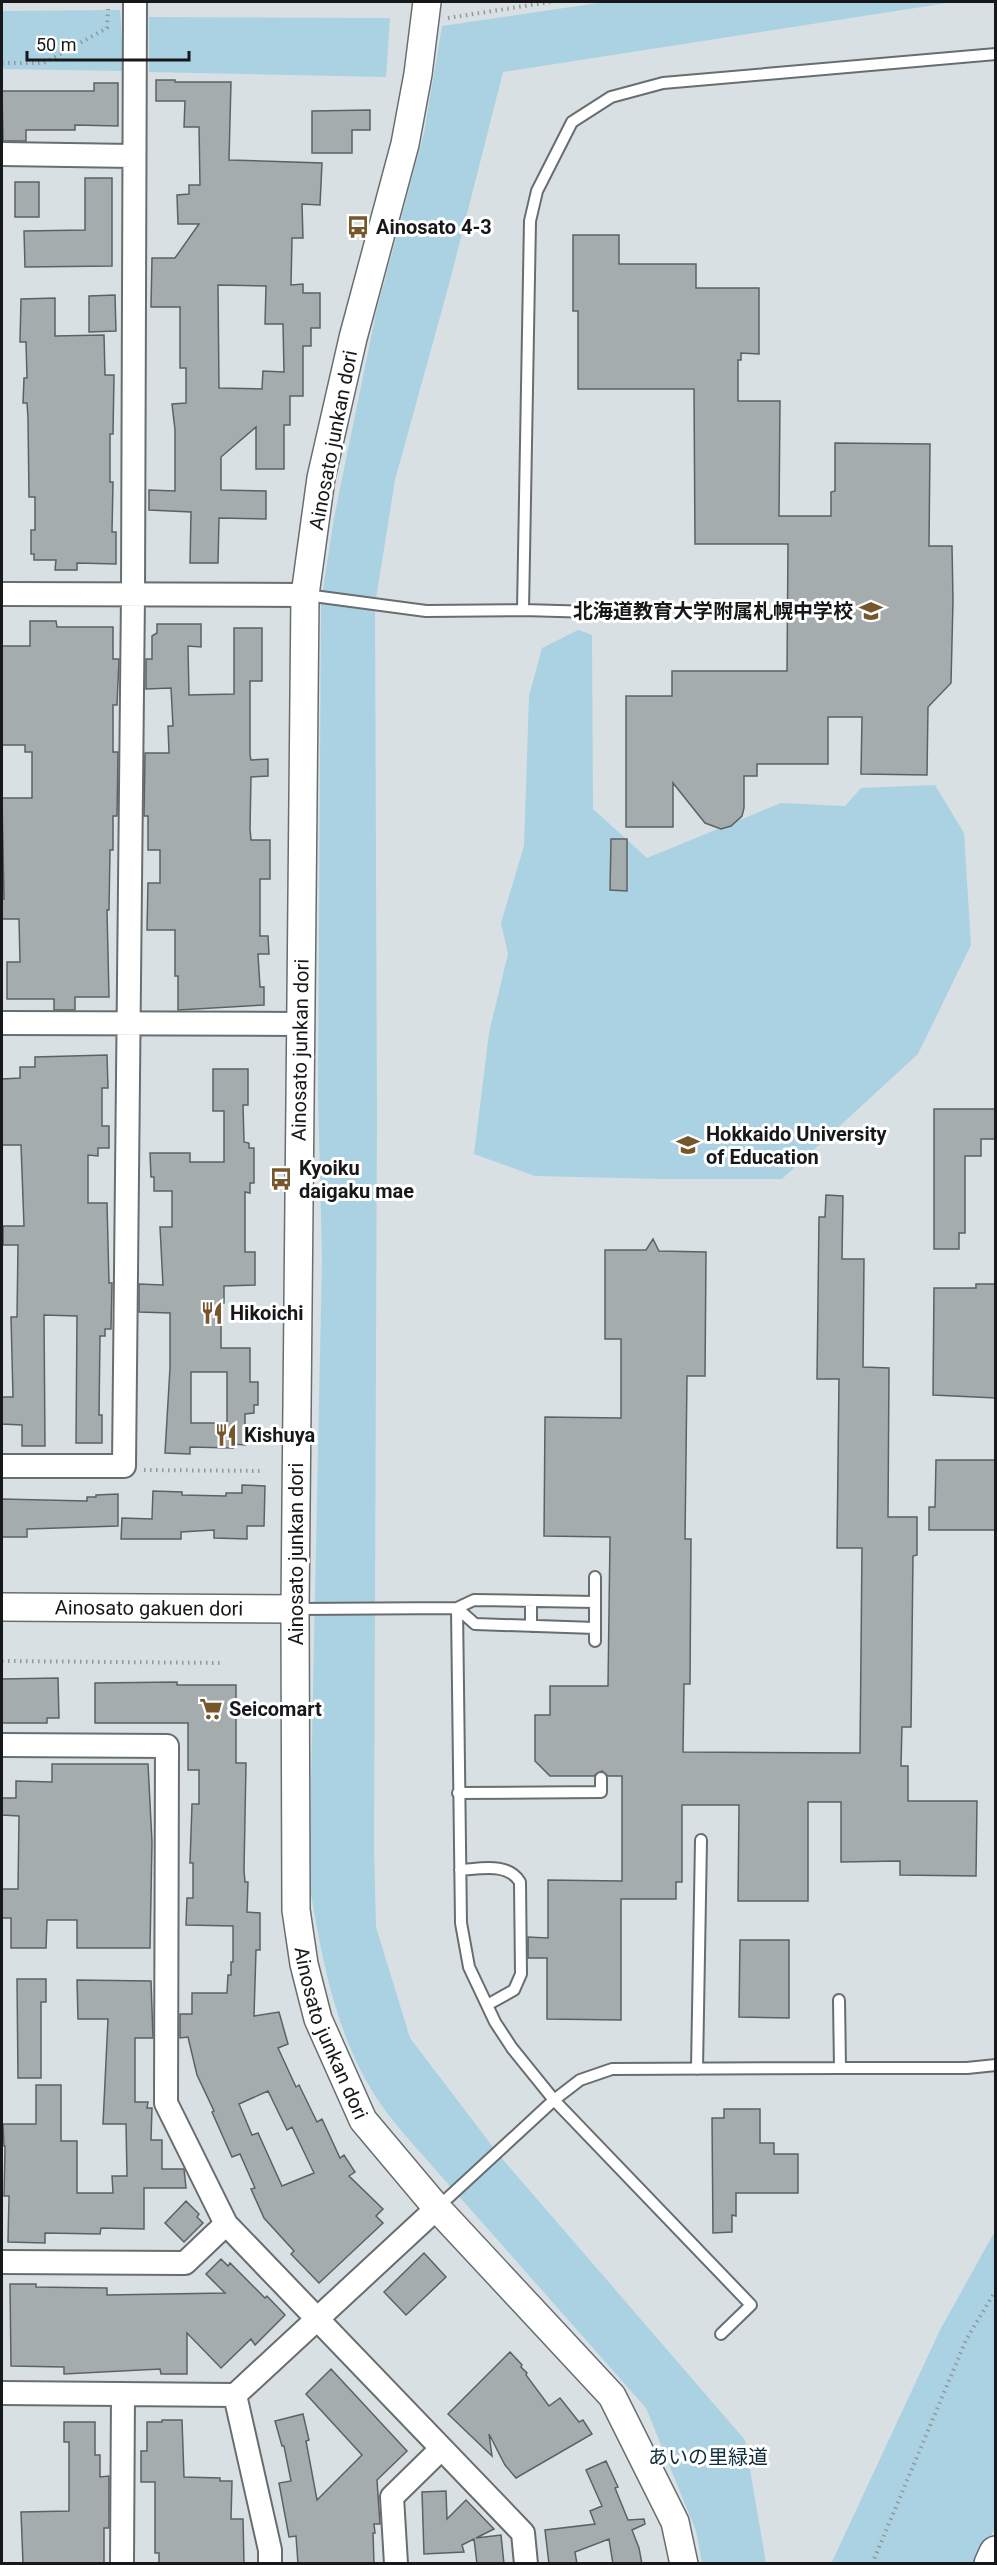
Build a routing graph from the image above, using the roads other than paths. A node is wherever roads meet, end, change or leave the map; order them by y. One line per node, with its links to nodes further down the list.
1 (135, 2): 5 (street)
2 (426, 13): 8 (street, Ainosato junkan dori)
3 (996, 54): 9 (lane)
4 (2, 154): 5 (street)
5 (133, 156): 7 (street)
6 (2, 594): 7 (street)
7 (134, 594): 8 (street); 12 (street)
8 (305, 595): 9 (lane); 13 (street, Ainosato junkan dori)
9 (523, 610): 10 (lane)
10 (664, 614)
11 (2, 1023): 12 (street)
12 (129, 1024): 13 (street); 14 (street)
13 (301, 1024): 20 (street, Ainosato junkan dori)
14 (2, 1466)
15 (595, 1577): 17 (lane)
16 (531, 1601): 17 (lane); 19 (lane); 21 (lane)
17 (595, 1602): 22 (lane)
18 (2, 1607): 20 (street, Ainosato gakuen dori)
19 (457, 1608): 20 (lane); 21 (lane); 26 (lane)
20 (295, 1609): 35 (street, Ainosato junkan dori)
21 (531, 1626): 22 (lane)
22 (595, 1628): 23 (lane)
23 (595, 1641)
24 (2, 1745): 36 (street)
25 (601, 1778): 26 (lane)
26 (458, 1794): 28 (lane)
27 (701, 1840): 33 (lane)
28 (460, 1869): 30 (lane); 30 (lane)
29 (839, 2000): 32 (lane)
30 (487, 2005): 34 (lane)
31 (996, 2065): 32 (lane)
32 (840, 2068): 33 (lane)
33 (697, 2069): 34 (lane)
34 (554, 2100): 35 (lane); 39 (lane)
35 (437, 2208): 38 (street); 49 (street, Ainosato junkan dori)
36 (226, 2224): 37 (street); 38 (street)
37 (2, 2262)
38 (315, 2318): 42 (street); 43 (street)
39 (721, 2334)
40 (2, 2393): 41 (street)
41 (123, 2394): 42 (street); 45 (street)
42 (235, 2395): 46 (street)
43 (441, 2449): 47 (street); 48 (street)
44 (996, 2553): 50 (highway)
45 (122, 2564)
46 (270, 2564)
47 (396, 2564)
48 (526, 2564)
49 (684, 2564)
50 (991, 2564)

